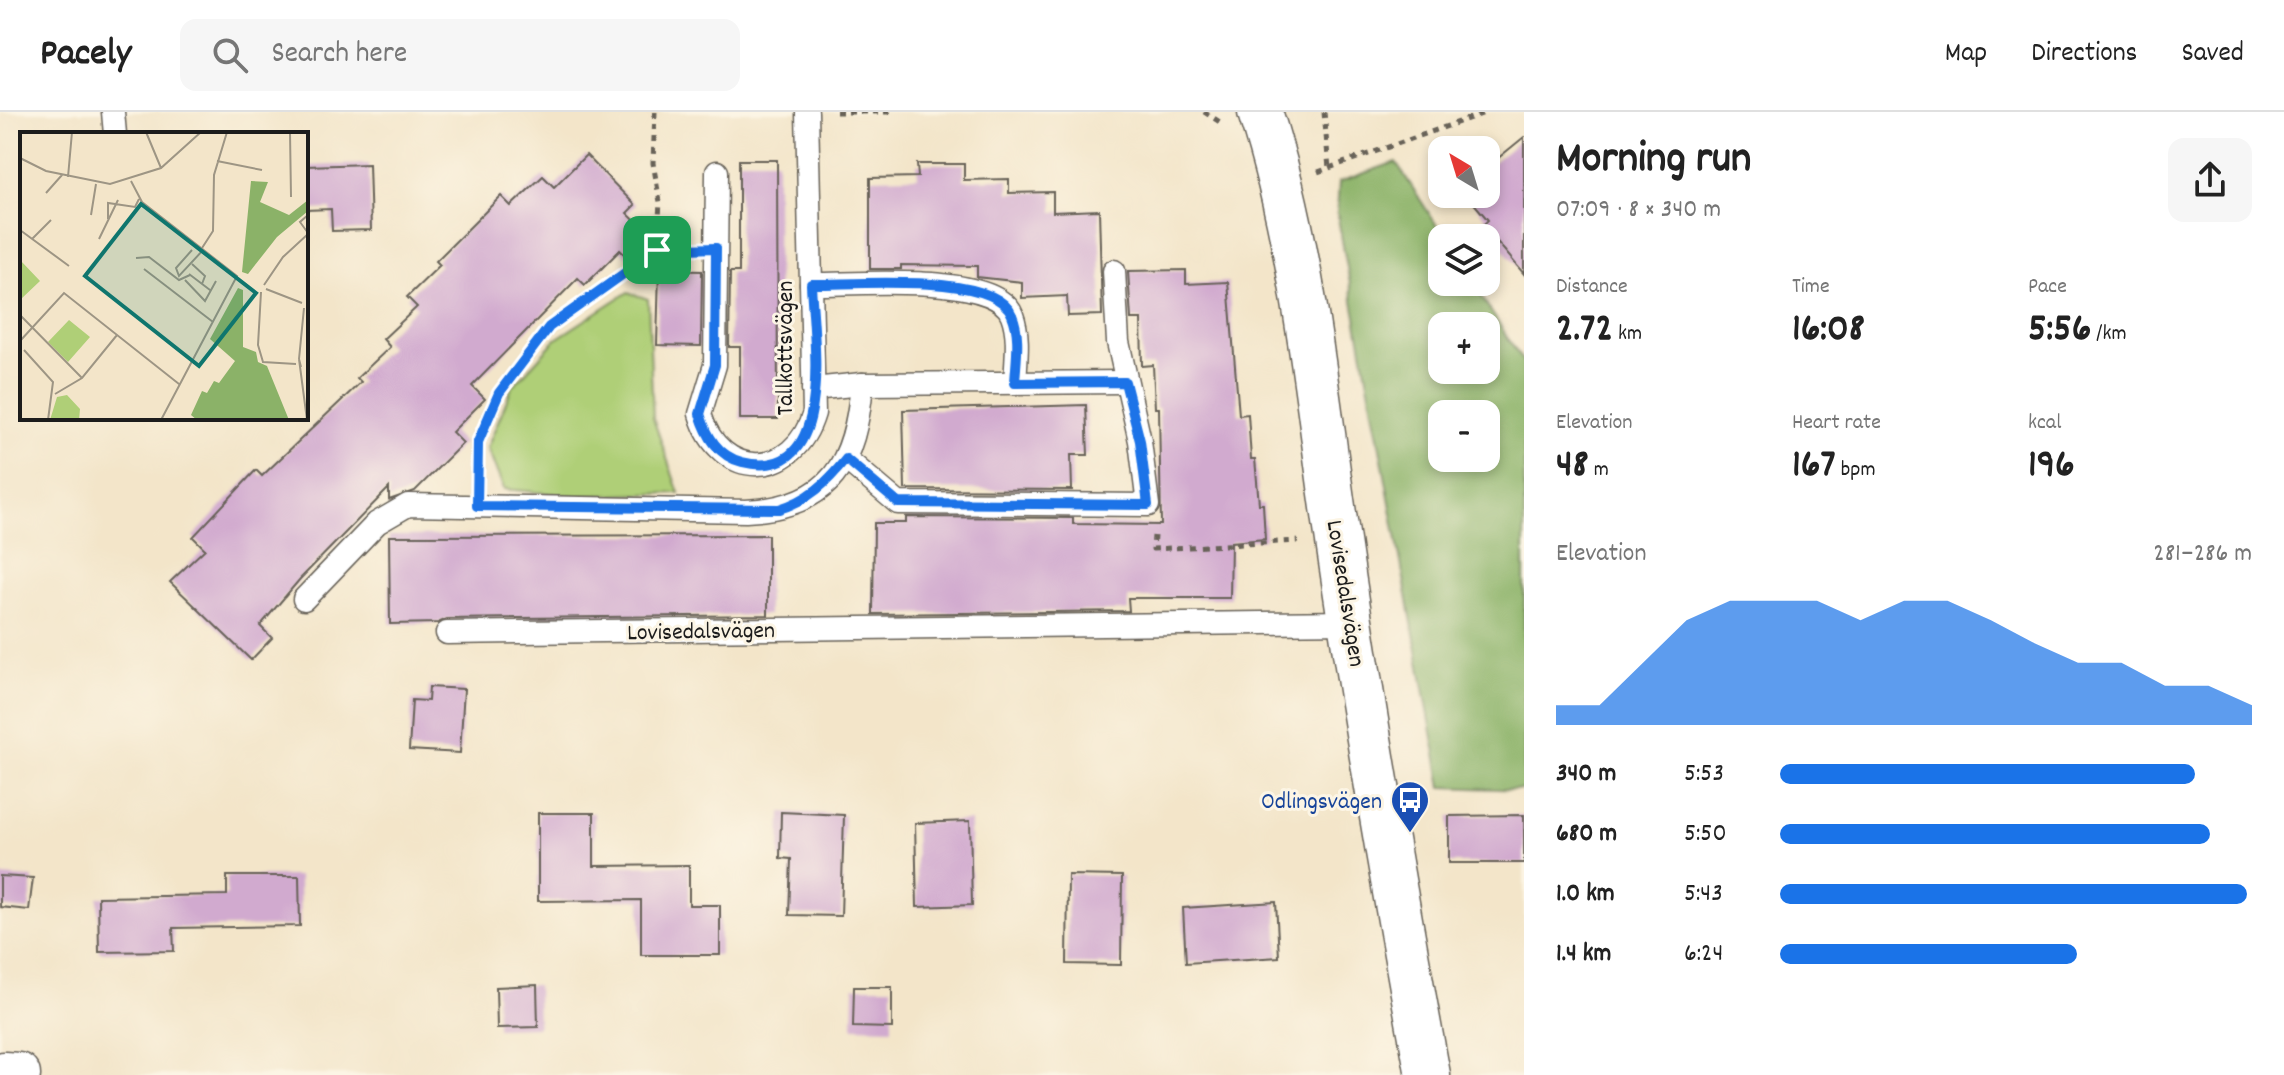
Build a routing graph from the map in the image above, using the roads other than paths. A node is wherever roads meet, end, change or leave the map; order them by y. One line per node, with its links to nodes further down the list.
1 (113, 112): 4 (lane)
2 (807, 119): 7 (lane, Tallkottsvägen)
3 (1245, 120): 14 (street, Lovisedalsvägen)
4 (115, 132)
5 (717, 172): 11 (lane, Tallkottsvägen)
6 (1114, 271): 8 (lane)
7 (811, 284): 9 (lane); 11 (lane, Tallkottsvägen)
8 (1125, 382): 9 (lane); 12 (lane)
9 (1015, 383): 10 (lane)
10 (862, 384): 11 (lane); 12 (lane)
11 (813, 389)
12 (846, 459): 13 (lane)
13 (304, 599)
14 (1351, 622): 15 (lane, Lovisedalsvägen); 16 (street, Lovisedalsvägen)
15 (447, 633)
16 (1428, 1075)

